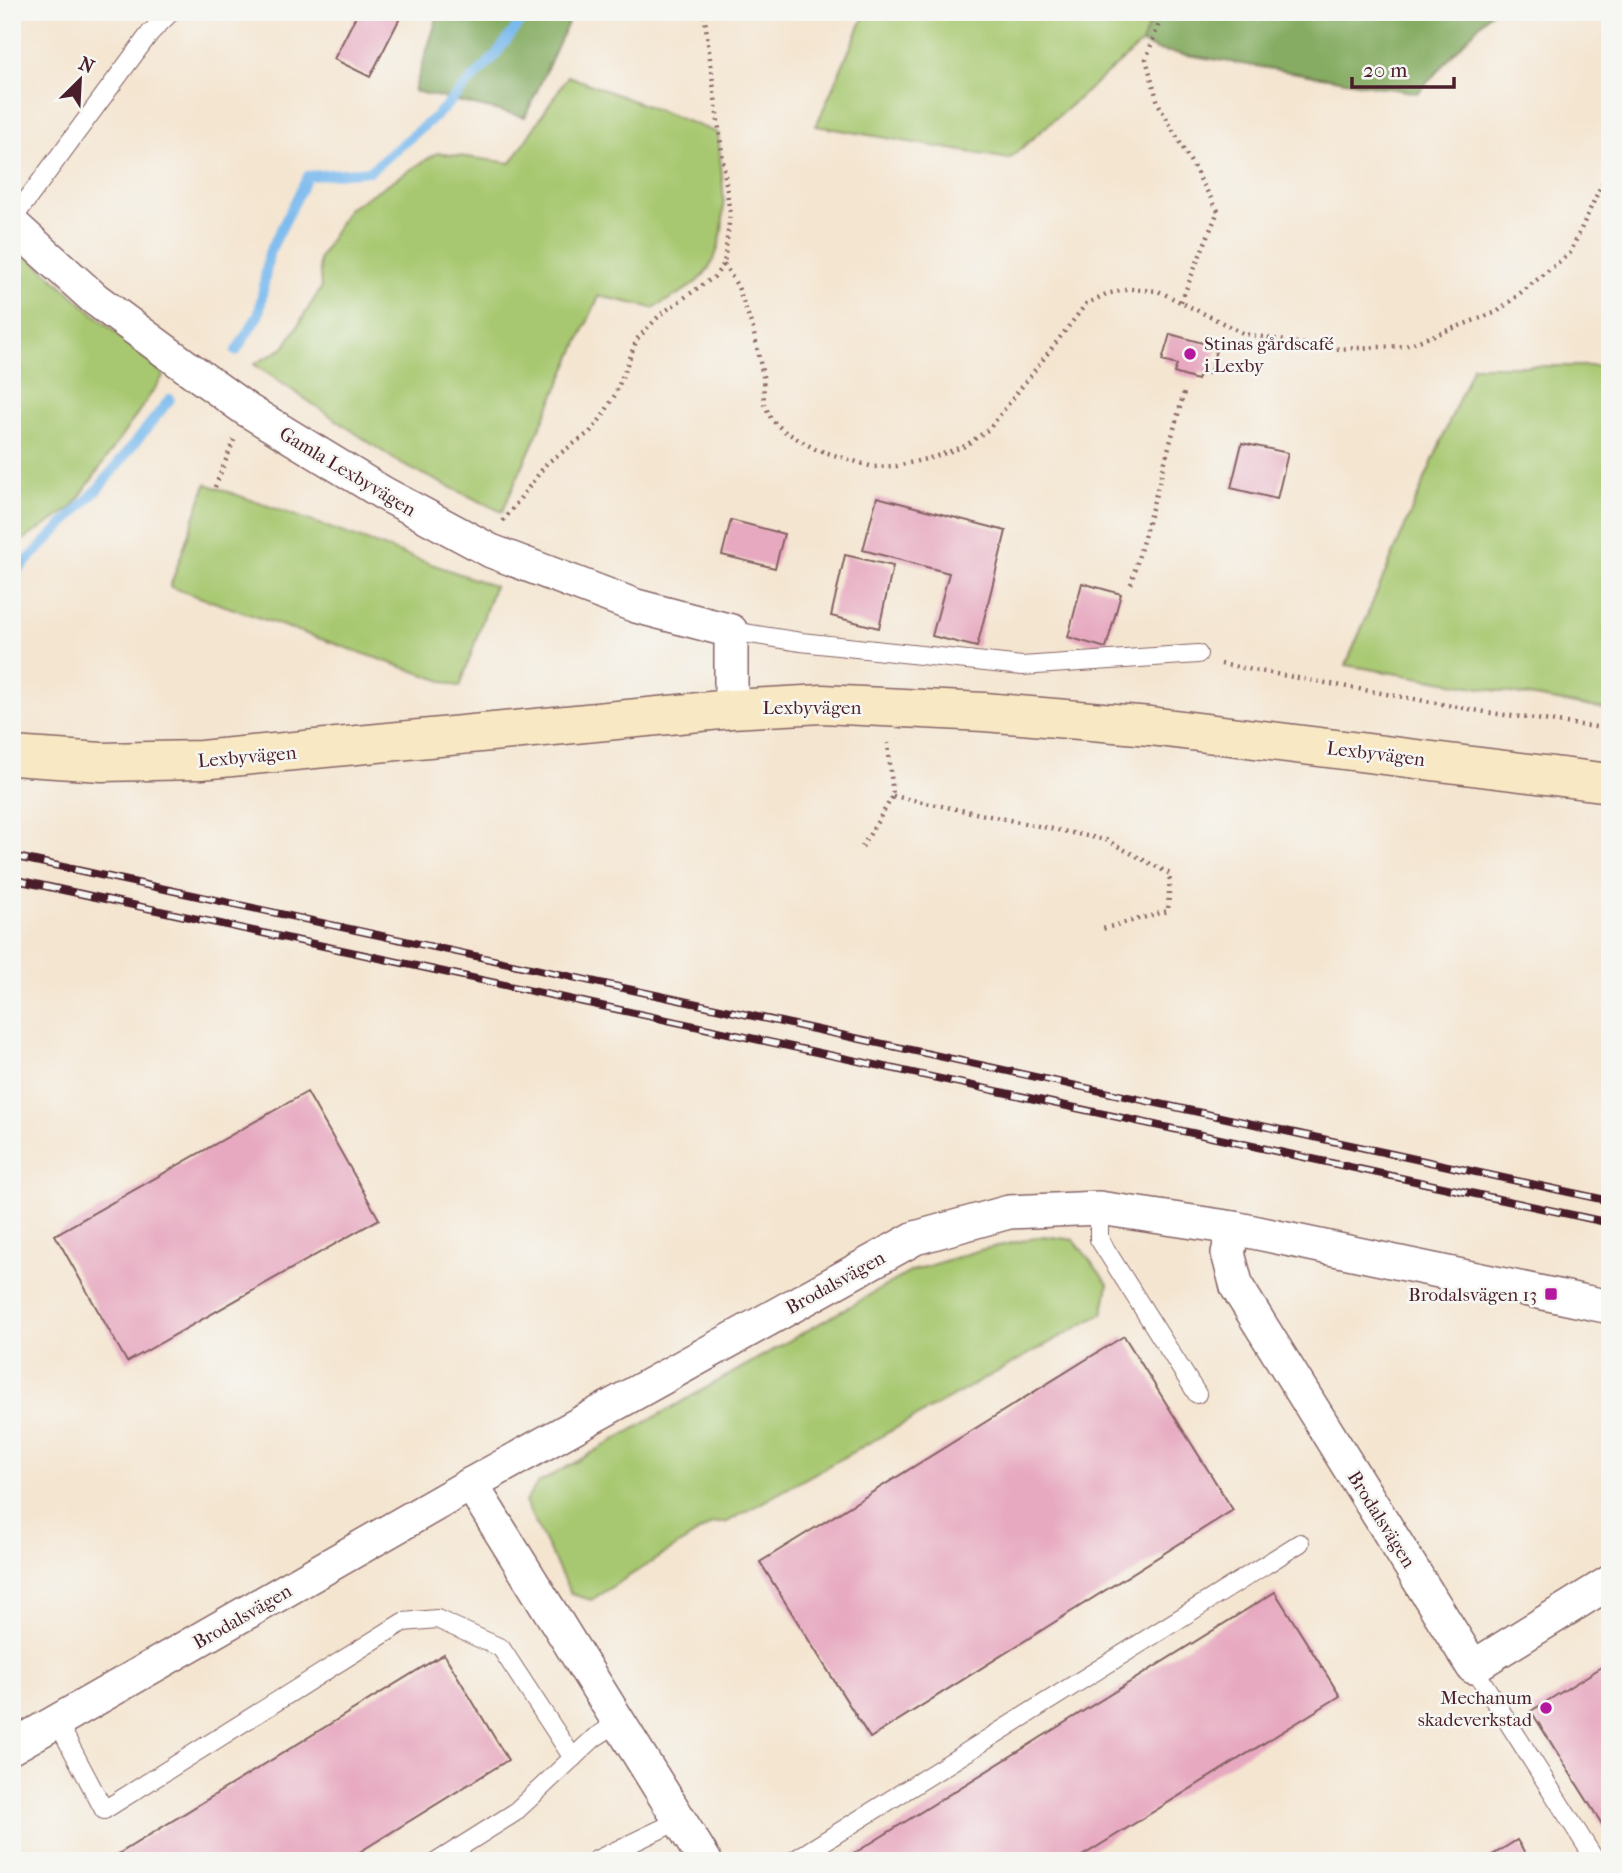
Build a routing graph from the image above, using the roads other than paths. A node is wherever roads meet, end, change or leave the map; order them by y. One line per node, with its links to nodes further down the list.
1 (171, 12): 2 (lane)
2 (12, 222): 3 (street, Gamla Lexbyvägen)
3 (731, 631): 4 (lane); 5 (street)
4 (1198, 654)
5 (731, 709): 6 (street, Lexbyvägen); 7 (street, Lexbyvägen)
6 (12, 756)
7 (1610, 783)
8 (1099, 1208): 9 (street, Brodalsvägen); 11 (lane); 12 (street, Brodalsvägen)
9 (1234, 1228): 10 (street, Brodalsvägen); 15 (street, Brodalsvägen)
10 (1610, 1307)
11 (1197, 1394)
12 (471, 1484): 16 (street, Brodalsvägen); 17 (street)
13 (1300, 1543): 24 (lane)
14 (1610, 1582): 15 (street)
15 (1473, 1667): 25 (lane)
16 (57, 1721): 18 (street, Brodalsvägen); 19 (lane)
17 (619, 1722): 19 (lane); 20 (street)
18 (12, 1747)
19 (573, 1758): 21 (lane)
20 (680, 1819): 22 (lane); 23 (street)
21 (438, 1861)
22 (594, 1861)
23 (705, 1861)
24 (793, 1861)
25 (1596, 1861)

